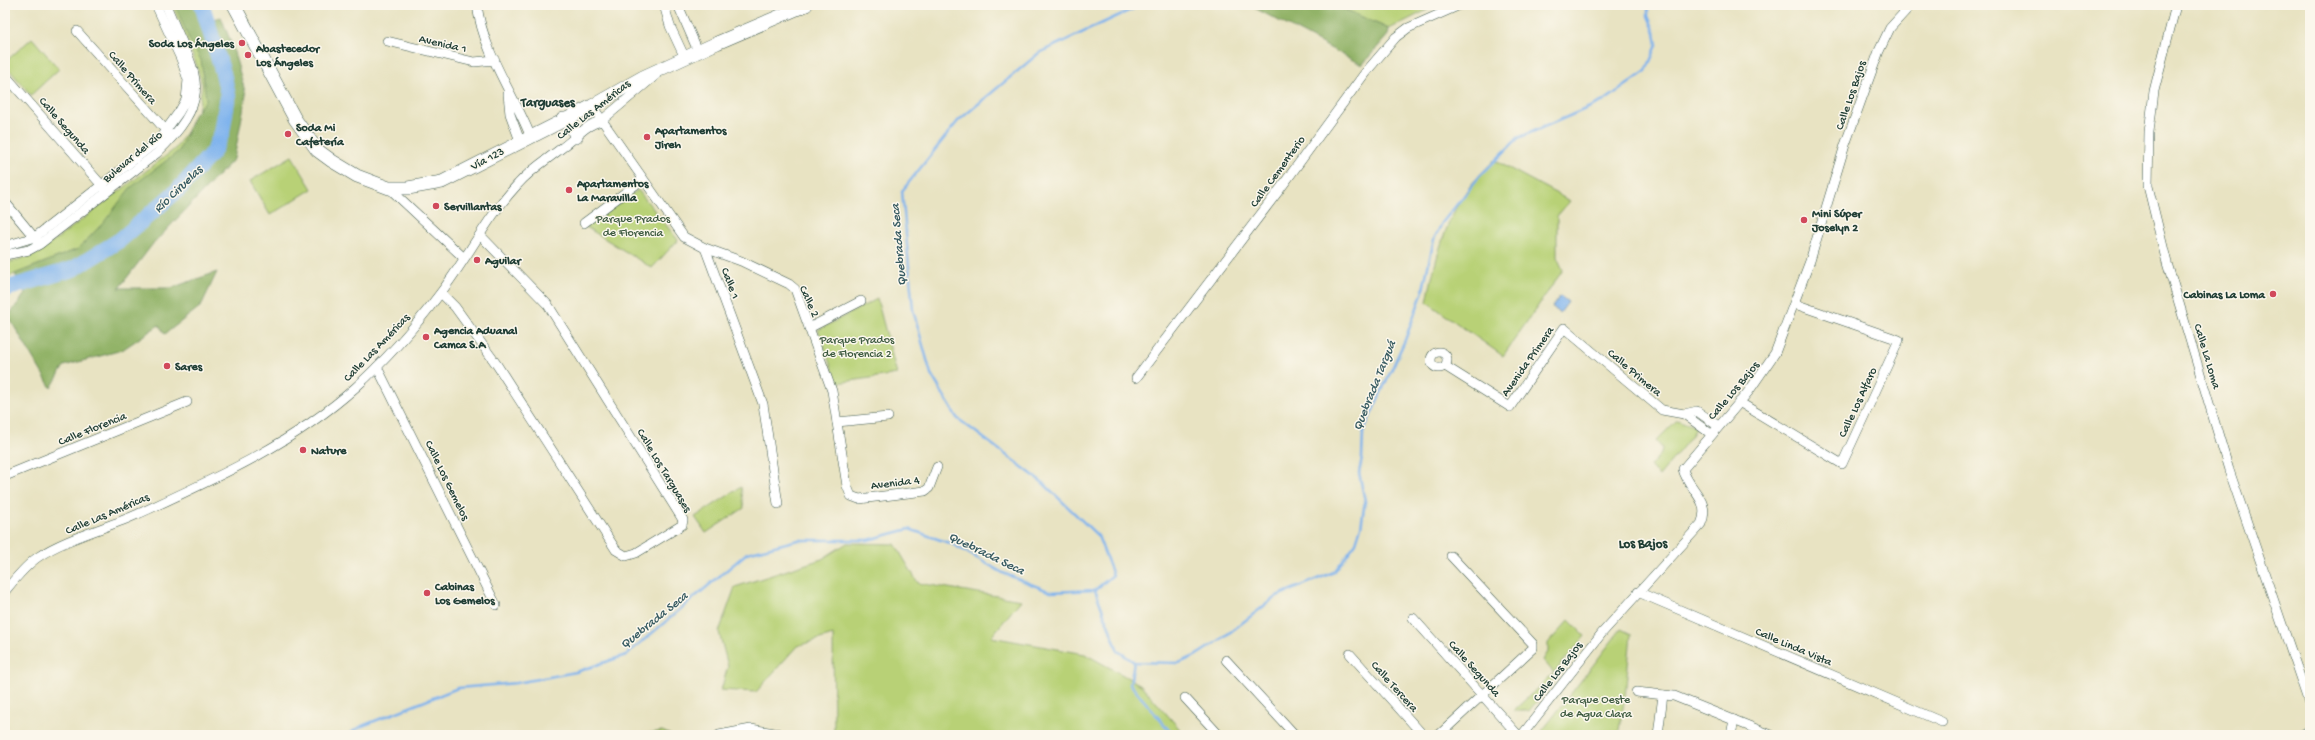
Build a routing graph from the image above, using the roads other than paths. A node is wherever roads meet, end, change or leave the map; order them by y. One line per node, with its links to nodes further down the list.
1 (156, 5): 23 (street, Bulevar del Río)
2 (166, 5): 23 (street, Bulevar del Río)
3 (234, 5): 27 (main road, Vía 123)
4 (477, 5): 17 (street)
5 (664, 5): 13 (street)
6 (678, 5): 11 (street)
7 (806, 5): 15 (main road, Vía 123)
8 (1460, 5): 44 (street, Calle Cementerio)
9 (1911, 5): 39 (street, Calle Los Bajos)
10 (2176, 5): 67 (street, Calle La Loma)
11 (689, 30): 13 (street); 15 (street)
12 (77, 31): 23 (street, Calle Primera)
13 (675, 38): 16 (street)
14 (387, 42): 17 (street, Avenida 1)
15 (698, 51): 16 (main road, Vía 123)
16 (685, 58): 18 (main road, Vía 123)
17 (495, 60): 25 (street)
18 (663, 69): 20 (main road, Vía 123); 22 (street, Calle Las Américas)
19 (5, 75): 28 (street, Calle Segunda)
20 (592, 106): 21 (main road, Vía 123); 22 (street)
21 (563, 119): 24 (main road); 25 (main road, Vía 123)
22 (601, 120): 24 (street, Calle Las Américas); 26 (street)
23 (169, 134): 28 (street, Bulevar del Río)
24 (576, 137): 31 (street, Calle Las Américas)
25 (525, 138): 27 (main road, Vía 123)
26 (642, 180): 30 (street); 34 (street)
27 (389, 188): 36 (street)
28 (104, 189): 32 (street, Bulevar del Río)
29 (5, 202): 32 (street)
30 (584, 224)
31 (480, 235): 36 (street, Calle Las Américas); 37 (street, Calle Los Targuases)
32 (37, 241): 33 (street, Bulevar del Río); 35 (street, Bulevar del Río)
33 (5, 246)
34 (705, 248): 40 (street, Calle 2); 55 (street, Calle 1)
35 (5, 255)
36 (464, 258): 37 (street, Calle Las Américas)
37 (441, 293): 43 (street, Calle Las Américas)
38 (861, 301): 40 (street)
39 (1795, 304): 46 (street, Calle Los Bajos); 46 (street, Calle Los Alfaro)
40 (809, 328): 49 (street, Calle 2)
41 (1564, 328): 42 (street, Avenida Primera); 47 (street, Calle Primera)
42 (1445, 366)
43 (377, 367): 57 (street, Calle Las Américas); 59 (street, Calle Los Gemelos)
44 (1136, 378)
45 (187, 402): 53 (street, Calle Florencia)
46 (1739, 402): 50 (street, Calle Los Bajos)
47 (1684, 414): 50 (street, Calle Primera); 51 (street)
48 (888, 417): 49 (street)
49 (838, 422): 54 (street, Calle 2)
50 (1718, 426): 51 (street, Calle Los Bajos)
51 (1711, 434): 58 (street, Calle Los Bajos)
52 (937, 467): 54 (street, Avenida 4)
53 (5, 476)
54 (847, 486)
55 (778, 504)
56 (1451, 556): 65 (street)
57 (5, 590)
58 (1638, 592): 69 (street, Calle Linda Vista); 78 (street, Calle Los Bajos)
59 (496, 604)
60 (1412, 618): 65 (street, Calle Segunda)
61 (1350, 654): 75 (street, Calle Tercera)
62 (1226, 660): 74 (street)
63 (1636, 692): 64 (street)
64 (1663, 695): 68 (street); 79 (street)
65 (1484, 696): 76 (street); 77 (street, Calle Segunda)
66 (1185, 698): 73 (street)
67 (2310, 706)
68 (1734, 720): 80 (street); 81 (street)
69 (1942, 722)
70 (2310, 730): 82 (street)
71 (722, 734): 72 (street)
72 (787, 735)
73 (1219, 735)
74 (1295, 735)
75 (1423, 735)
76 (1439, 735)
77 (1518, 735)
78 (1522, 735)
79 (1658, 735)
80 (1731, 735)
81 (1771, 735)
82 (2302, 735)

